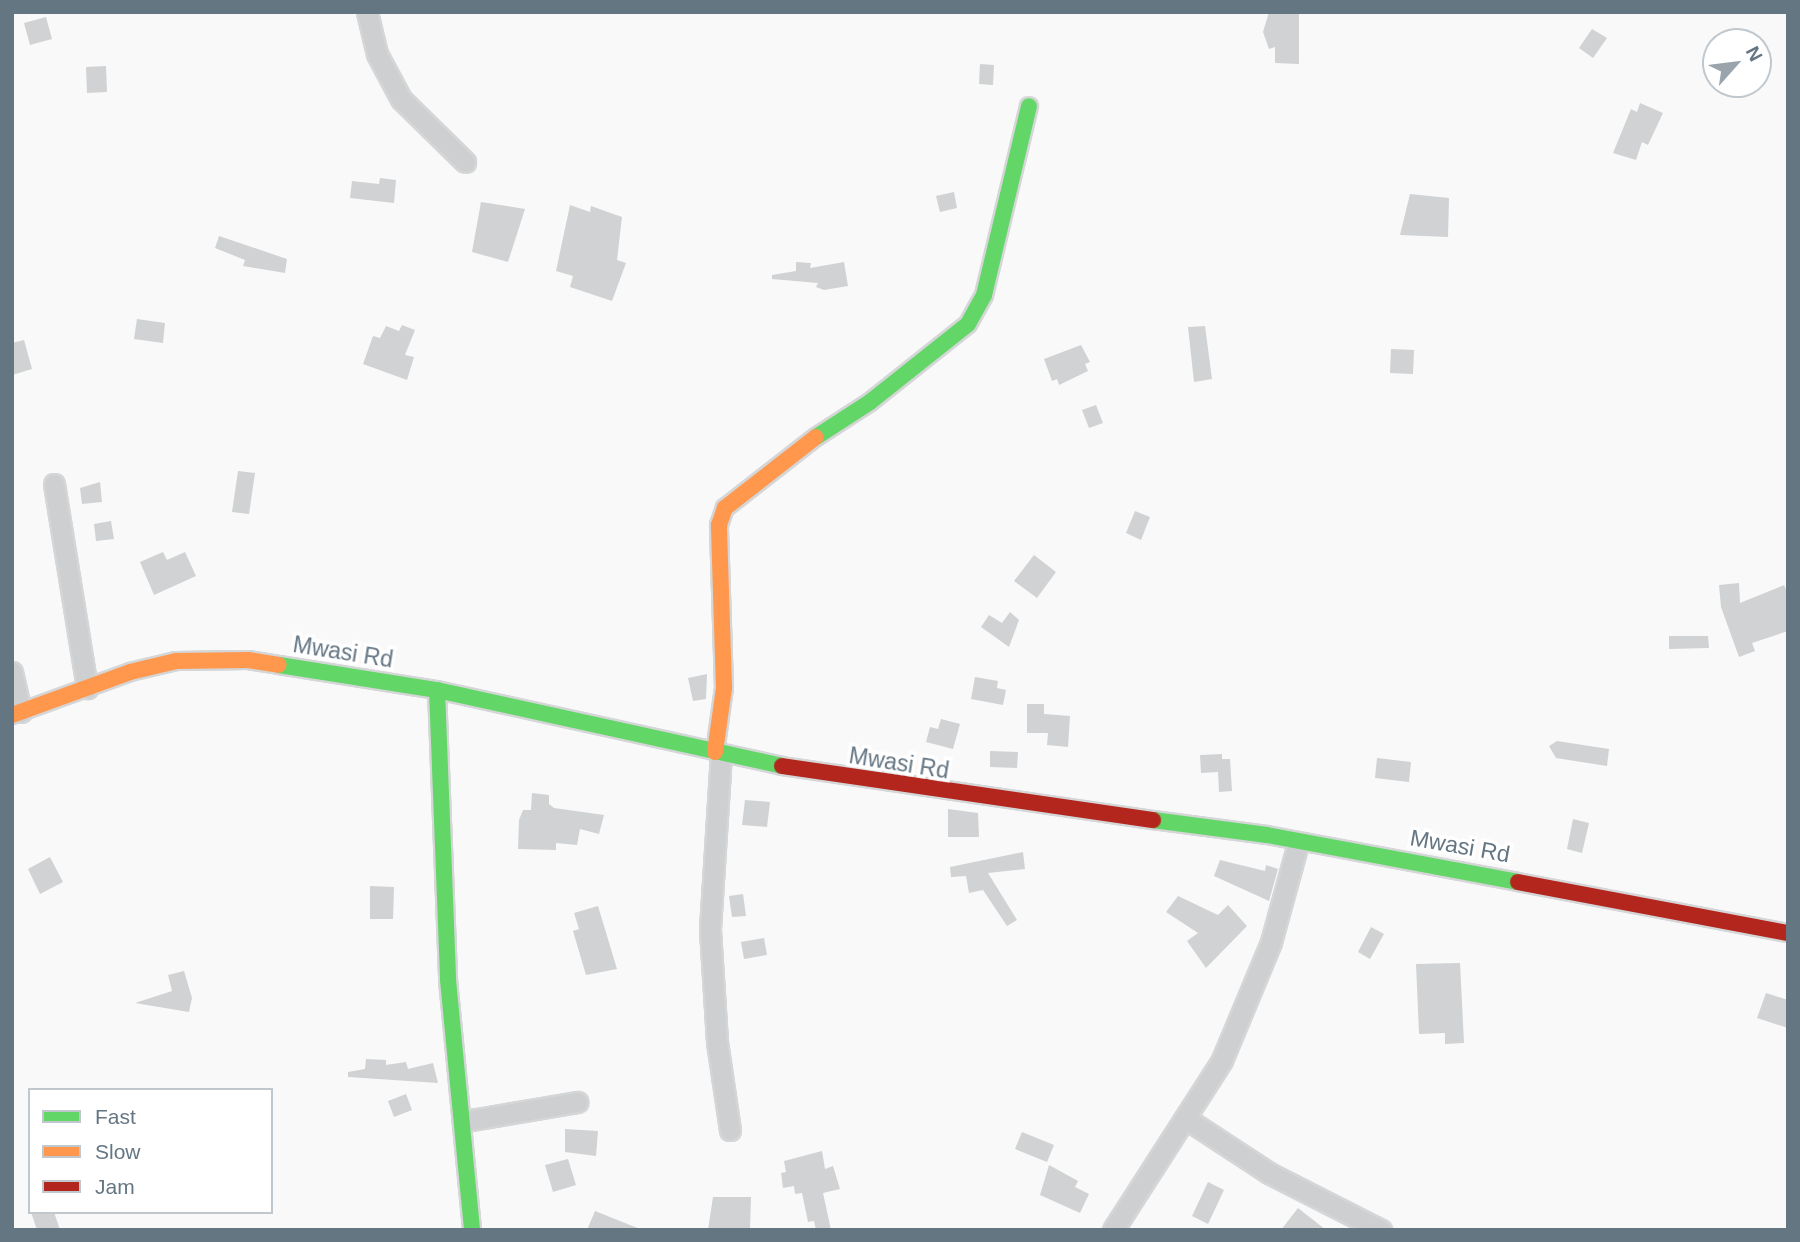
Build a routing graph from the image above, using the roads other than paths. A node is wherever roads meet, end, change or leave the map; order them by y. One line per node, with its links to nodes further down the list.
1 (367, 12): 3 (street)
2 (1029, 106): 9 (street)
3 (465, 162)
4 (54, 484): 6 (street)
5 (12, 672): 8 (street)
6 (87, 688): 7 (street, Mwasi Rd); 8 (street, Mwasi Rd)
7 (437, 690): 9 (street, Mwasi Rd); 14 (street)
8 (17, 713)
9 (718, 753): 10 (street, Mwasi Rd); 15 (street)
10 (1298, 843): 11 (street, Mwasi Rd); 13 (street)
11 (1788, 933)
12 (577, 1101): 14 (street)
13 (1185, 1118): 17 (street); 18 (street)
14 (465, 1121): 16 (street)
15 (730, 1130)
16 (472, 1230)
17 (1113, 1230)
18 (1381, 1230)

